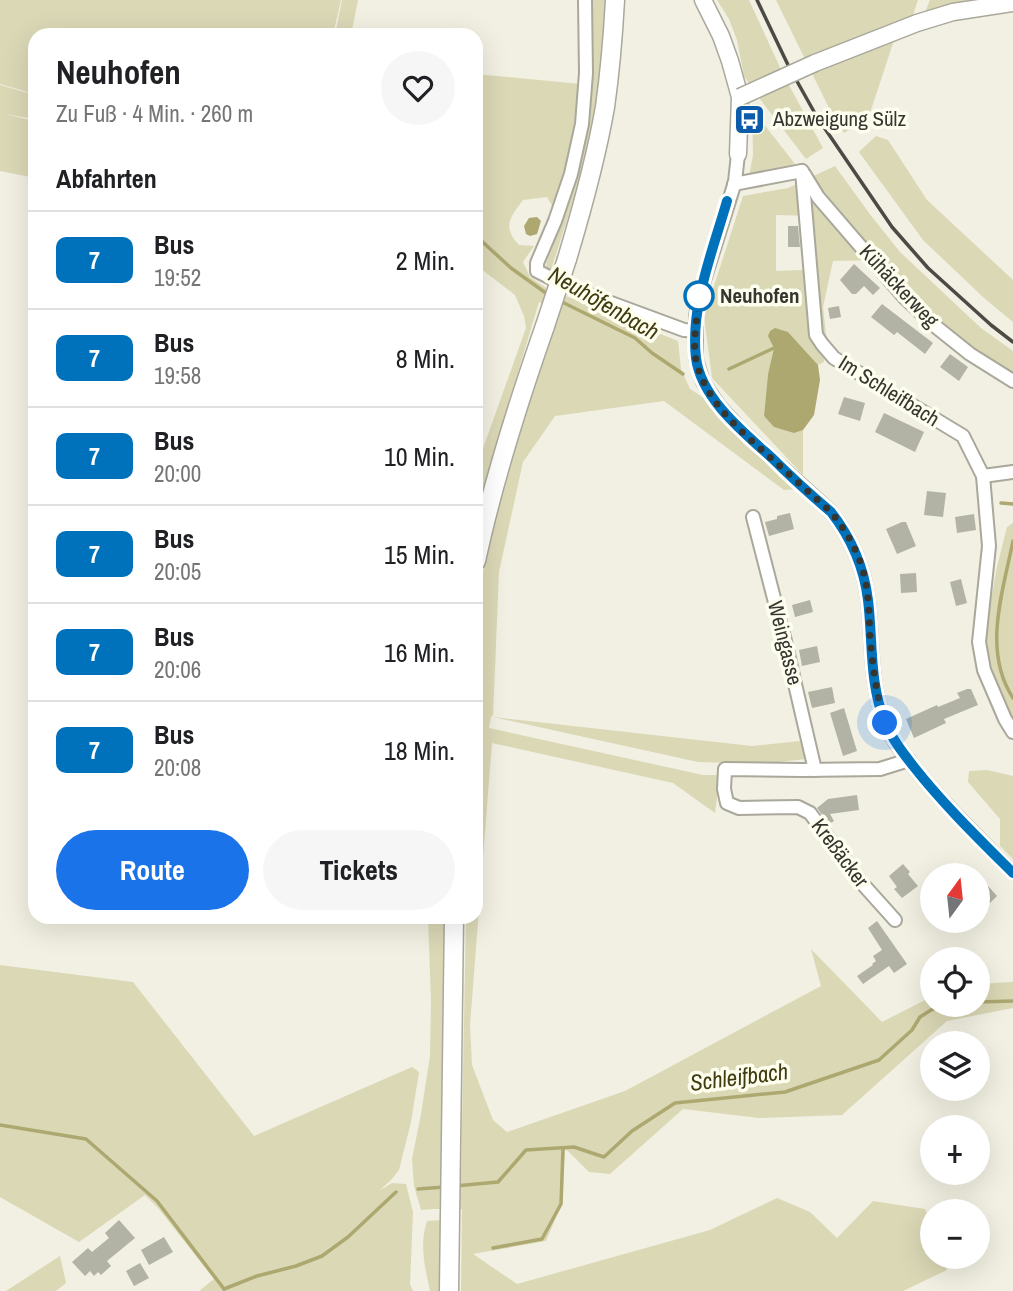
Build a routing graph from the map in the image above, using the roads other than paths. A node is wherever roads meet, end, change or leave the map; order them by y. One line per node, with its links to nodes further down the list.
1 (585, 0): 9 (street)
2 (615, 0): 14 (main road, bridge)
3 (704, 3): 5 (street)
4 (1013, 3): 5 (street, bridge)
5 (740, 97): 6 (street)
6 (738, 154): 8 (street)
7 (802, 171): 8 (street); 10 (street, Kühäckerweg); 12 (street, Im Schleifbach)
8 (734, 184): 9 (street)
9 (696, 331): 16 (street)
10 (1013, 381)
11 (1013, 472): 12 (street)
12 (983, 476): 15 (street, Im Schleifbach)
13 (752, 517): 17 (street, Weingasse)
14 (483, 533)
15 (1013, 732)
16 (909, 760): 17 (street); 18 (street)
17 (815, 770): 19 (street, Kreßäcker)
18 (1013, 873)
19 (895, 920)
20 (454, 924): 21 (main road)
21 (449, 1291)

